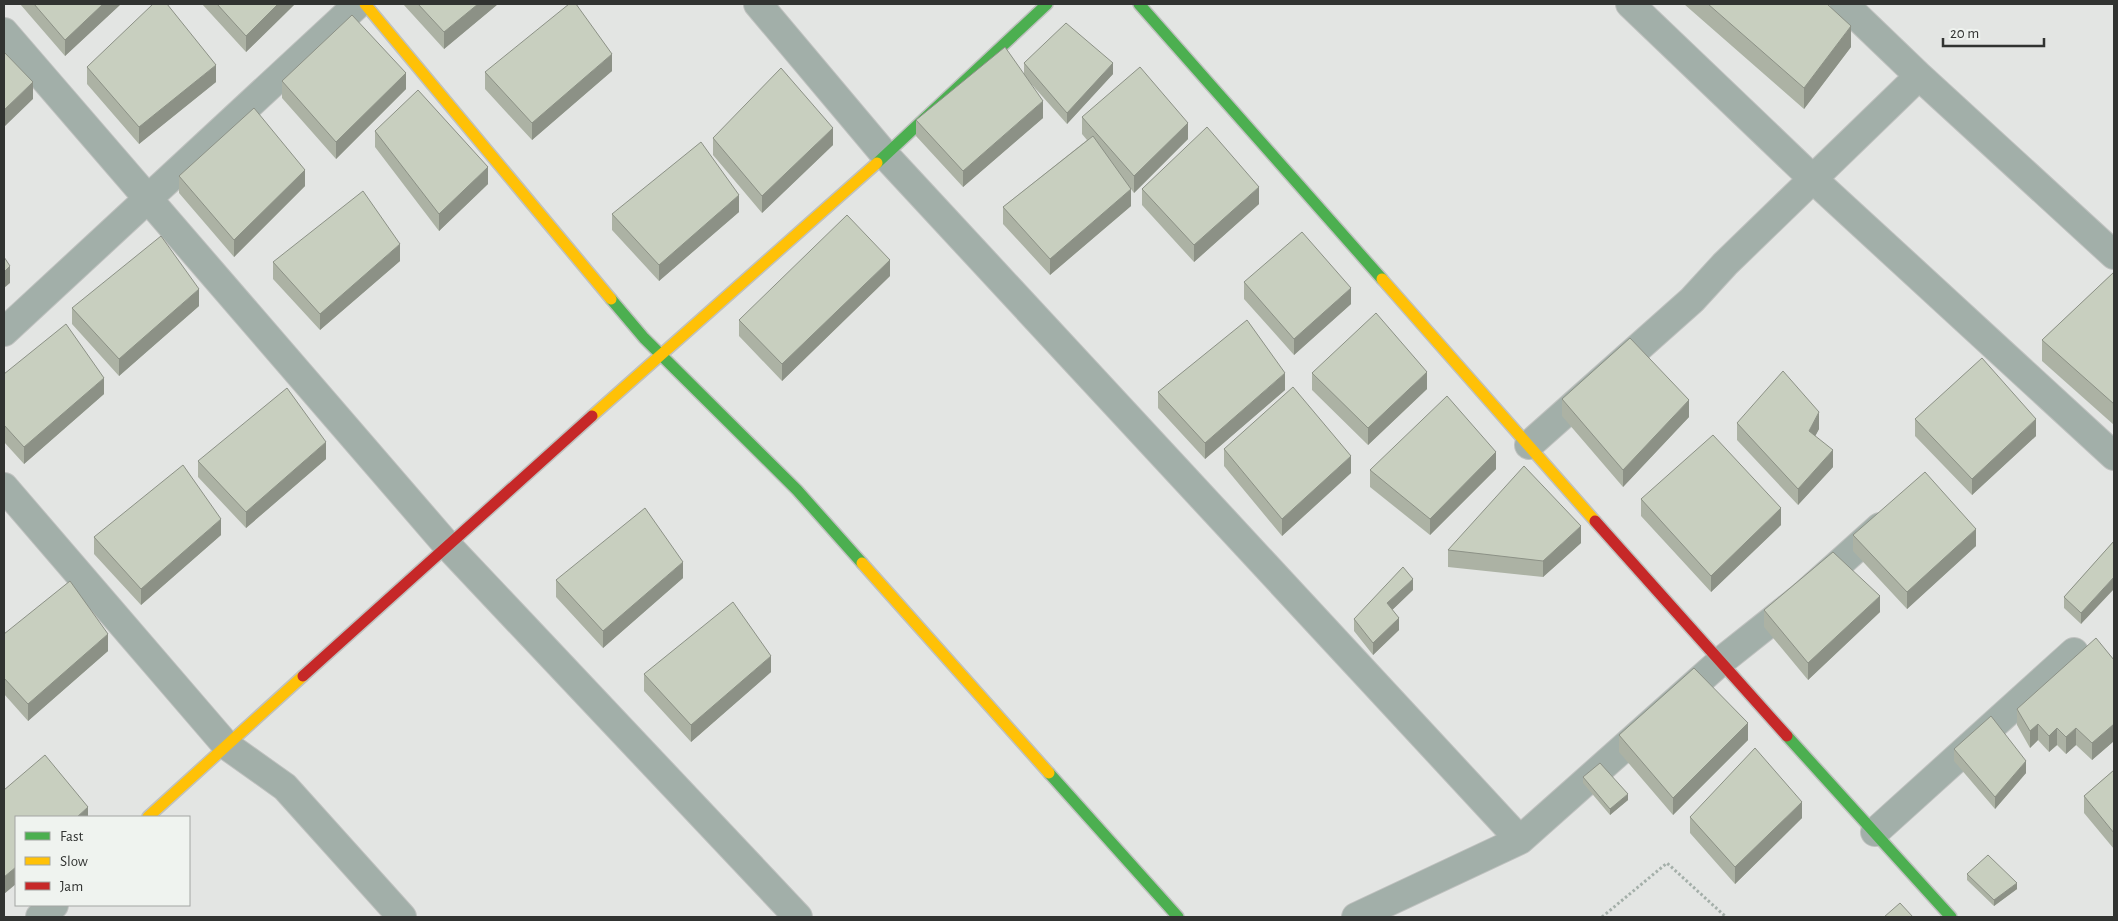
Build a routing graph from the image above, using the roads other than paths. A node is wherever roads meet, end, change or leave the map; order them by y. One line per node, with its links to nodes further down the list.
1 (358, 4): 12 (street)
2 (365, 4): 15 (street)
3 (758, 4): 10 (street)
4 (1047, 4): 10 (street)
5 (1139, 4): 16 (street)
6 (1630, 4): 11 (street)
7 (1844, 4): 9 (street)
8 (4, 32): 12 (street)
9 (1919, 76): 11 (street); 13 (street)
10 (885, 154): 15 (street); 26 (street)
11 (1814, 180): 16 (street); 17 (street)
12 (147, 199): 14 (street); 20 (street)
13 (2114, 254)
14 (4, 332)
15 (660, 354): 20 (street); 31 (street)
16 (1530, 445): 22 (street)
17 (2114, 456)
18 (4, 487): 23 (street)
19 (1901, 508): 22 (street)
20 (447, 545): 23 (street); 30 (street)
21 (2074, 652): 25 (street)
22 (1720, 662): 25 (street); 26 (street)
23 (226, 745): 24 (street); 29 (street)
24 (149, 816)
25 (1875, 832): 33 (street)
26 (1520, 840): 32 (street)
27 (53, 906): 28 (street)
28 (40, 917)
29 (402, 917)
30 (798, 917)
31 (1178, 917)
32 (1356, 917)
33 (1951, 917)

